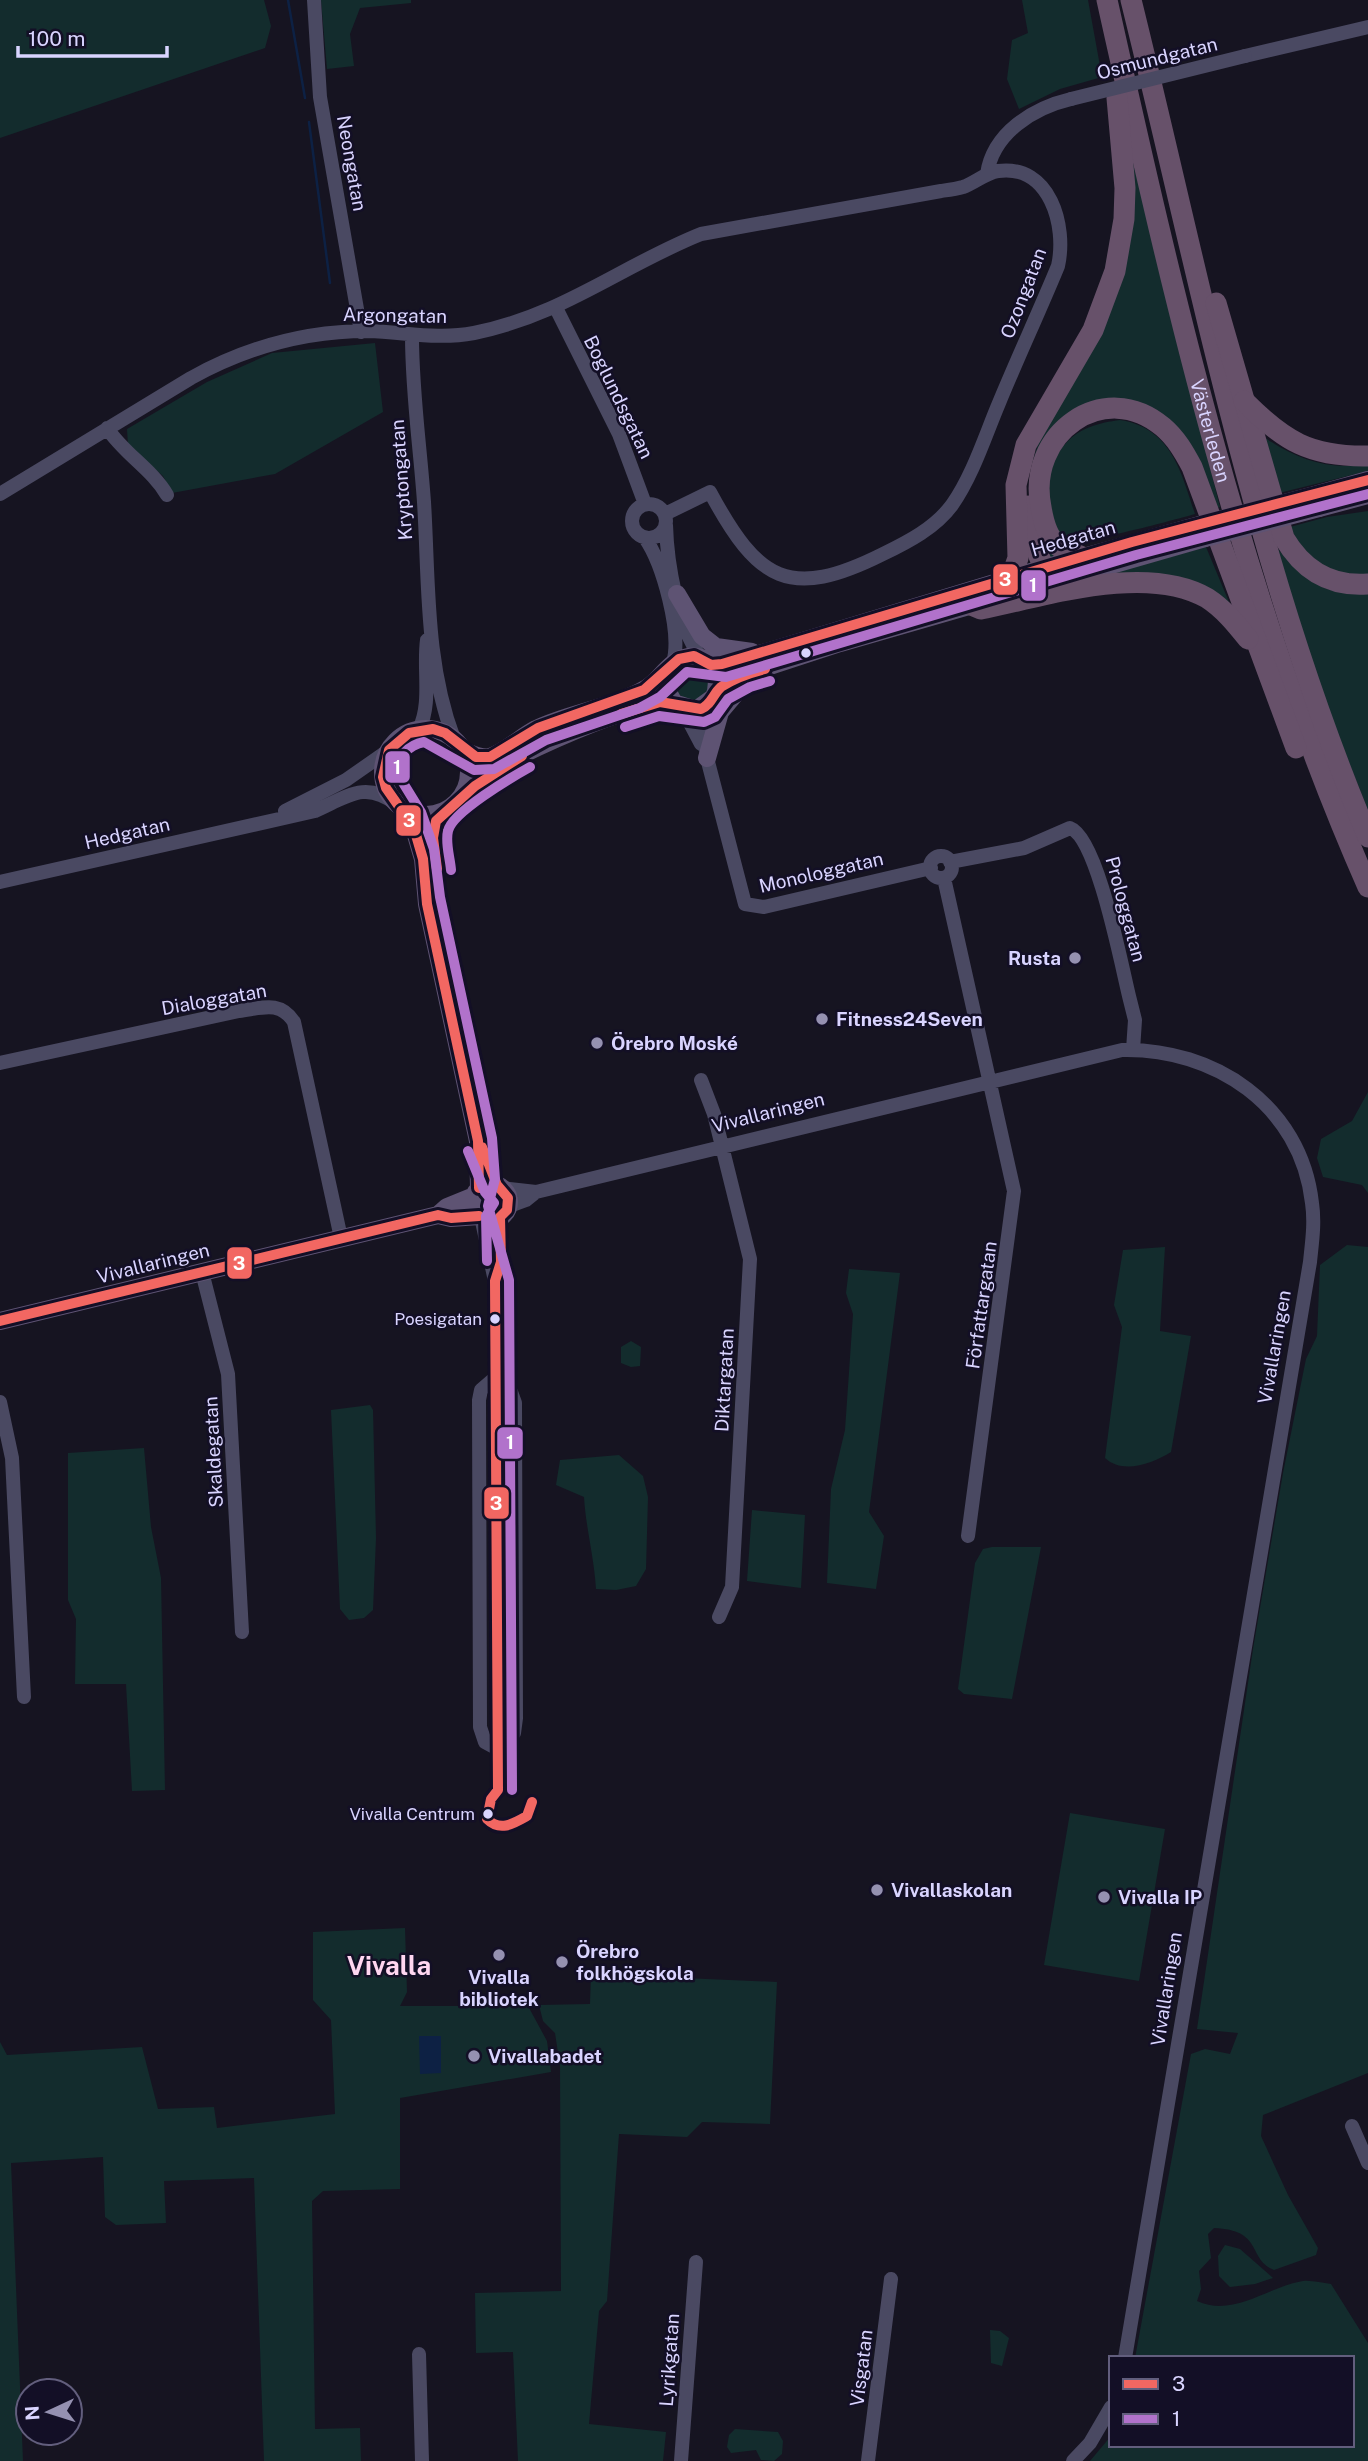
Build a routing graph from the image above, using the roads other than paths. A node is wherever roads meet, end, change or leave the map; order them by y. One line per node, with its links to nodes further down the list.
1 (314, 0): 10 (street, Neongatan)
2 (1107, 0): 5 (highway, Västerleden)
3 (1132, 0): 6 (highway, Västerleden)
4 (1368, 27): 7 (street, Osmundgatan, bridge)
5 (1123, 70): 15 (highway); 51 (highway, Västerleden)
6 (1164, 133): 12 (highway); 46 (highway, Västerleden)
7 (987, 174): 8 (street, Ozongatan); 22 (street, Ozongatan)
8 (609, 282): 9 (street, Argongatan)
9 (556, 308): 11 (street, Argongatan); 21 (street, Boglundsgatan)
10 (361, 331): 11 (street, Argongatan); 13 (street, Argongatan)
11 (412, 336): 31 (street, Kryptongatan)
12 (1242, 399): 14 (highway); 28 (highway)
13 (107, 428): 17 (street, Argongatan); 18 (street)
14 (1368, 456)
15 (1022, 461): 26 (highway); 27 (highway)
16 (1368, 480): 20 (main road, Hedgatan)
17 (0, 494)
18 (167, 495)
19 (1368, 495): 20 (main road, Hedgatan)
20 (1317, 501): 23 (main road, Hedgatan, bridge)
21 (645, 504): 22 (street); 24 (street)
22 (665, 520): 24 (street); 29 (street)
23 (1203, 532): 25 (main road, Hedgatan); 26 (main road, Hedgatan)
24 (645, 538): 35 (street)
25 (1082, 557): 26 (main road, Hedgatan); 32 (highway)
26 (1046, 575): 27 (main road, Hedgatan); 30 (main road, Hedgatan)
27 (1011, 578): 33 (main road, Hedgatan)
28 (1368, 584)
29 (677, 594): 33 (main road); 34 (street)
30 (969, 604): 32 (highway); 33 (main road, Hedgatan)
31 (429, 621): 38 (street, Kryptongatan); 39 (street, Kryptongatan)
32 (1260, 655): 51 (highway)
33 (764, 661): 34 (main road, Hedgatan); 36 (main road, Hedgatan); 41 (main road)
34 (706, 662): 35 (main road); 36 (main road)
35 (671, 666): 37 (main road); 39 (main road)
36 (713, 696): 37 (main road); 41 (street, Monologgatan)
37 (678, 706): 41 (street, Monologgatan); 42 (main road)
38 (419, 729): 39 (main road); 40 (main road)
39 (459, 745): 42 (main road)
40 (389, 750): 43 (main road); 45 (street, Hedgatan)
41 (707, 758): 48 (street, Monologgatan)
42 (463, 796): 44 (main road)
43 (399, 806): 44 (main road); 45 (street, Hedgatan); 52 (main road)
44 (440, 814): 52 (main road)
45 (262, 822): 50 (street, Hedgatan)
46 (1368, 837)
47 (950, 862): 48 (street); 49 (street); 53 (street, Prologgatan)
48 (930, 868): 49 (street)
49 (944, 878): 56 (street)
50 (0, 882)
51 (1368, 886)
52 (436, 936): 57 (main road)
53 (1133, 1050): 56 (street, Vivallaringen); 80 (street, Vivallaringen)
54 (0, 1063): 65 (street, Dialoggatan)
55 (701, 1080): 58 (street, Diktargatan)
56 (989, 1080): 58 (street, Vivallaringen); 70 (street, Författargatan)
57 (478, 1141): 59 (main road); 60 (main road)
58 (721, 1145): 61 (street, Vivallaringen); 71 (street, Diktargatan)
59 (500, 1187): 60 (main road); 61 (street, Vivallaringen); 62 (main road)
60 (476, 1192): 63 (main road, Vivallaringen); 64 (main road)
61 (536, 1192): 62 (street, Vivallaringen)
62 (504, 1212): 64 (main road); 67 (street)
63 (438, 1215): 64 (main road, Vivallaringen); 65 (main road, Vivallaringen)
64 (480, 1216): 67 (street)
65 (341, 1238): 66 (main road, Vivallaringen)
66 (202, 1272): 68 (main road, Vivallaringen); 72 (street, Skaldegatan)
67 (495, 1281): 74 (street)
68 (0, 1321)
69 (0, 1402): 73 (street)
70 (968, 1535)
71 (719, 1617)
72 (242, 1632)
73 (24, 1697)
74 (498, 1790)
75 (1352, 2126): 76 (street)
76 (1368, 2163)
77 (696, 2262): 83 (street, Lyrikgatan)
78 (891, 2279): 84 (street, Visgatan)
79 (419, 2354): 82 (street)
80 (1125, 2356)
81 (1109, 2410): 85 (street)
82 (422, 2461)
83 (681, 2461)
84 (868, 2461)
85 (1073, 2461)

